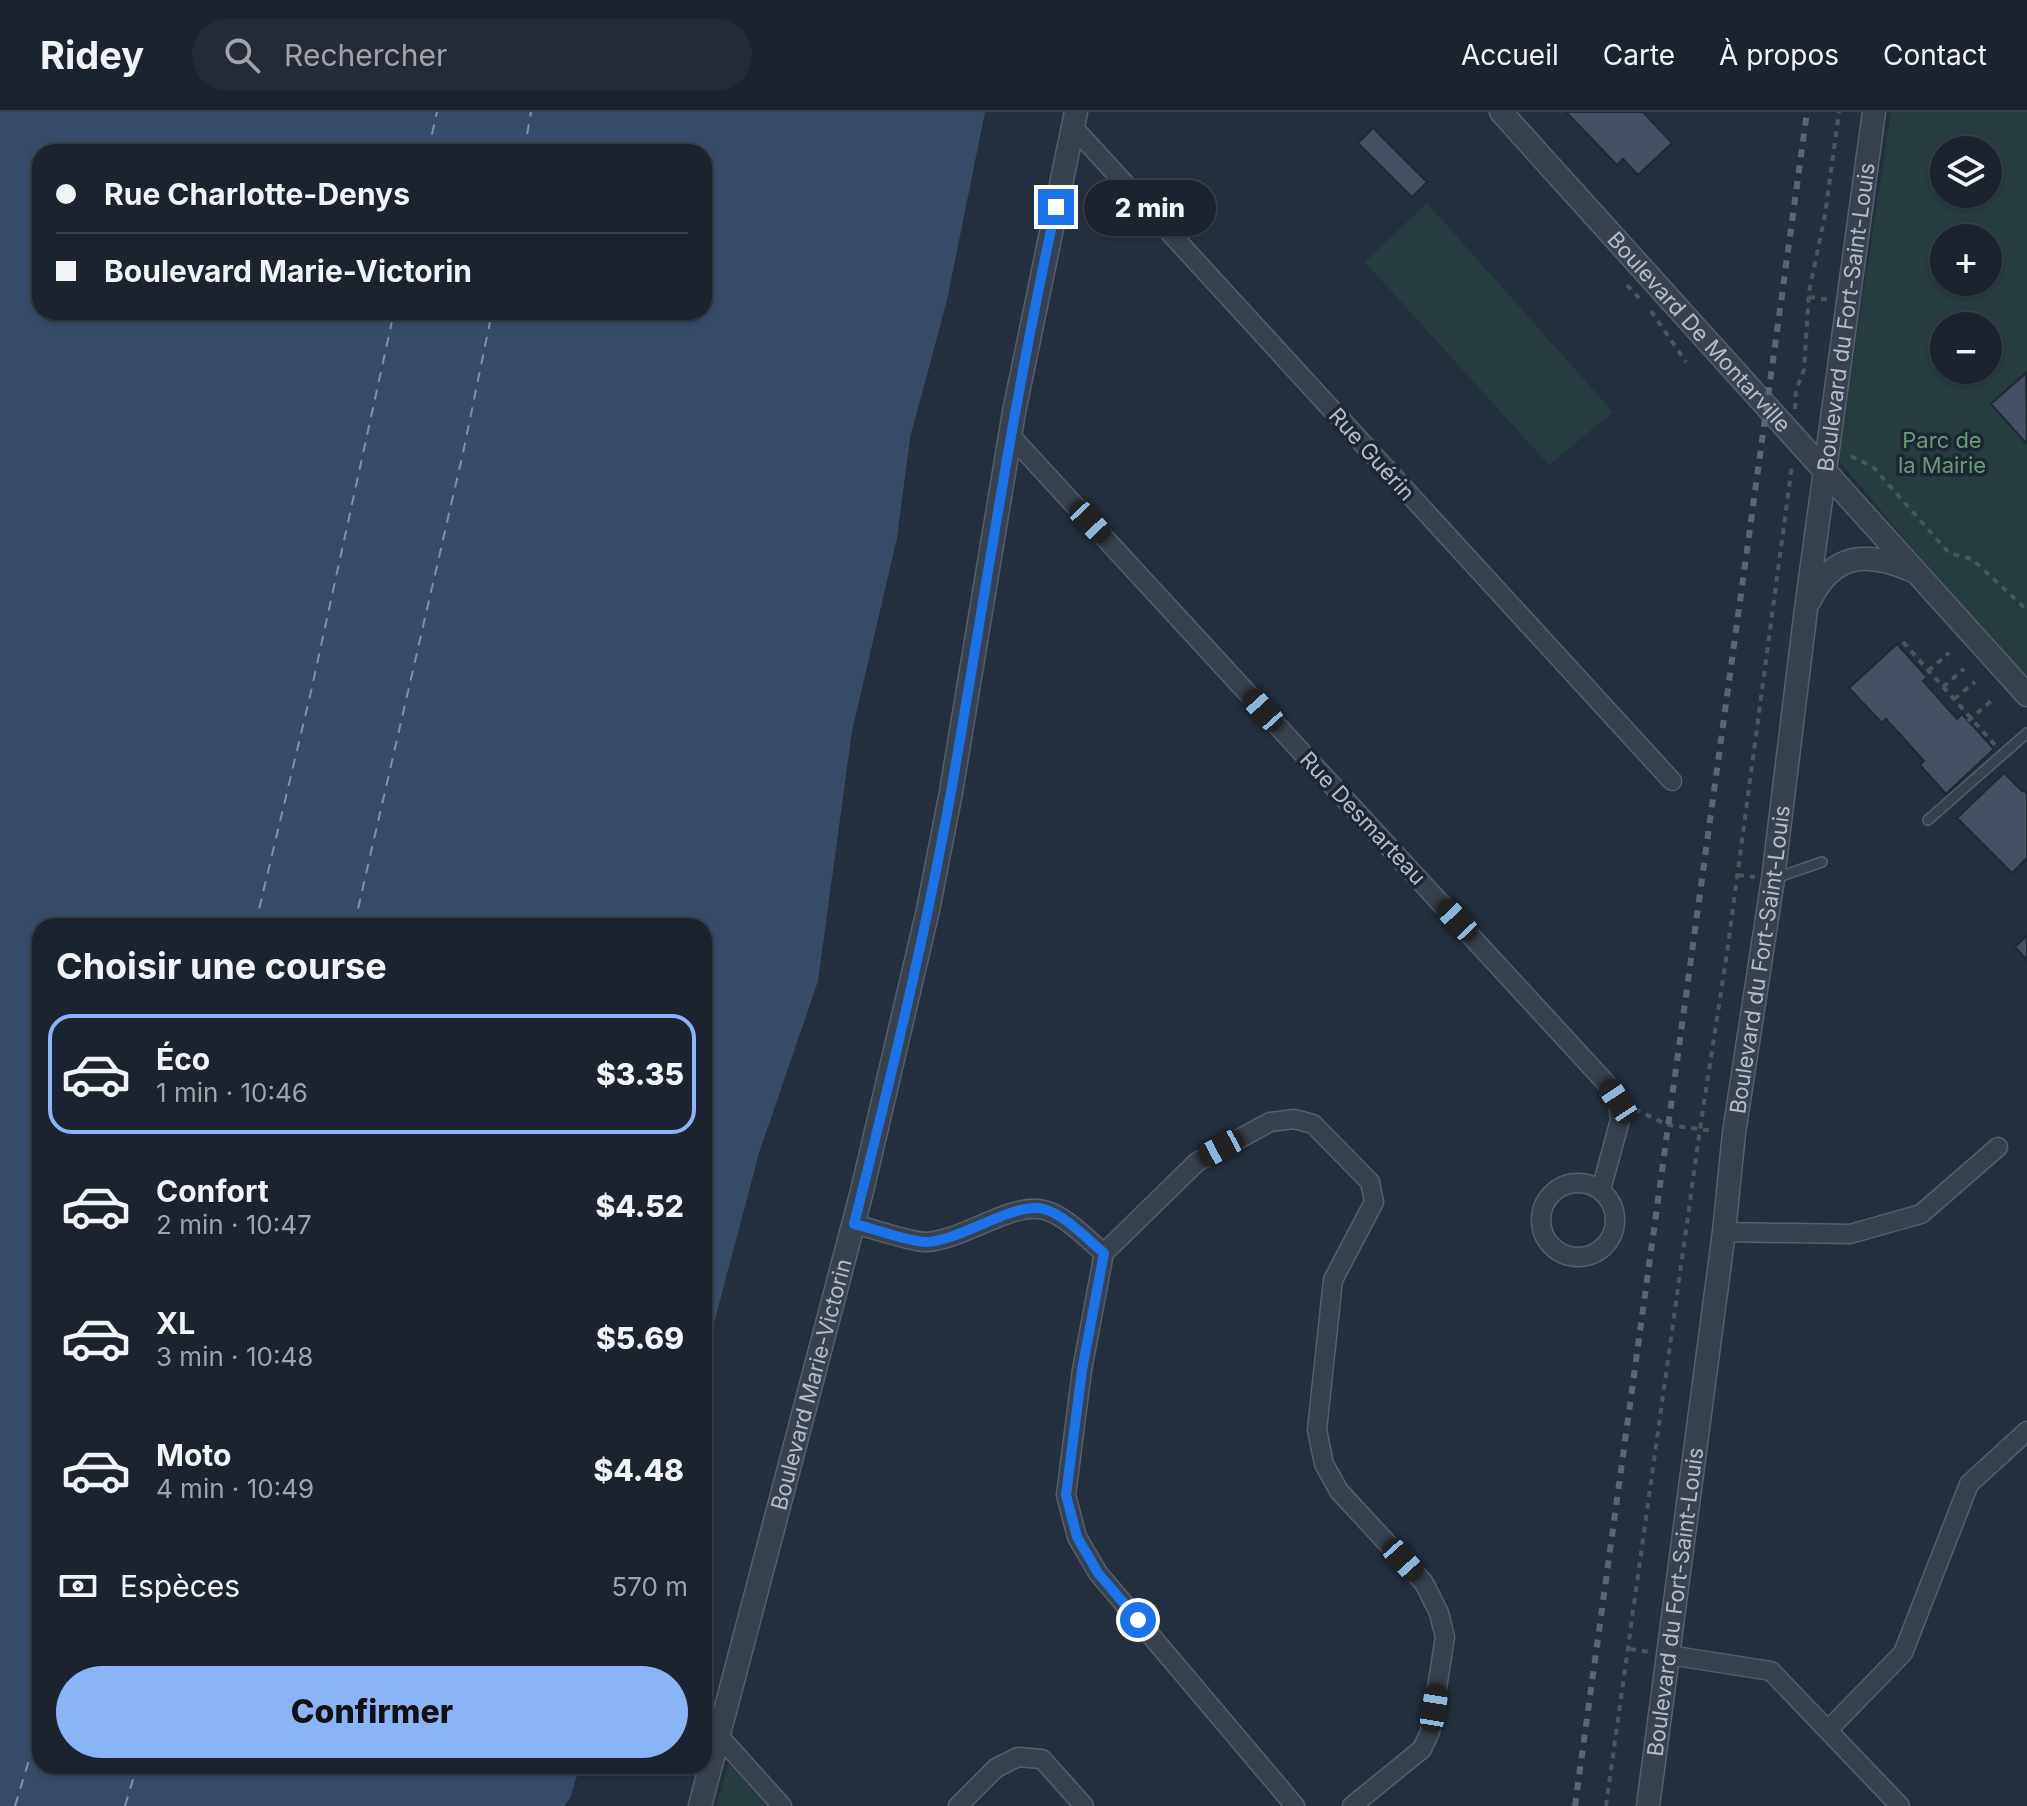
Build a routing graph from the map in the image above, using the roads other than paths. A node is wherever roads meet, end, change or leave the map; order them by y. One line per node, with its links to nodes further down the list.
1 (1501, 112): 5 (street, Boulevard De Montarville)
2 (1874, 112): 5 (street, Boulevard du Fort-Saint-Louis)
3 (1074, 120): 4 (street, Boulevard Marie-Victorin); 10 (street, Rue Guérin)
4 (1010, 435): 15 (street, Rue Desmarteau); 16 (street, Boulevard Marie-Victorin)
5 (1824, 471): 6 (street, Boulevard De Montarville); 7 (street, Boulevard du Fort-Saint-Louis)
6 (1916, 572): 7 (street); 8 (street, Boulevard De Montarville)
7 (1806, 609): 13 (street, Boulevard du Fort-Saint-Louis)
8 (2026, 691)
9 (2027, 733): 11 (lane)
10 (1672, 781)
11 (1928, 820)
12 (1822, 862): 13 (lane)
13 (1773, 879): 17 (street, Boulevard du Fort-Saint-Louis)
14 (1998, 1147): 17 (street)
15 (1601, 1190): 15 (street)
16 (854, 1224): 18 (street); 22 (street, Boulevard Marie-Victorin)
17 (1724, 1232): 20 (street, Boulevard du Fort-Saint-Louis)
18 (1104, 1253): 29 (street); 30 (street)
19 (2027, 1431): 21 (street)
20 (1669, 1655): 21 (street); 31 (street, Boulevard du Fort-Saint-Louis)
21 (1828, 1730): 32 (street)
22 (719, 1736): 23 (street, Boulevard Marie-Victorin); 26 (street)
23 (712, 1762)
24 (709, 1774): 25 (street, Boulevard Marie-Victorin)
25 (700, 1806)
26 (782, 1806)
27 (958, 1806): 28 (street)
28 (1084, 1806)
29 (1295, 1806)
30 (1352, 1806)
31 (1648, 1806)
32 (1900, 1806)

